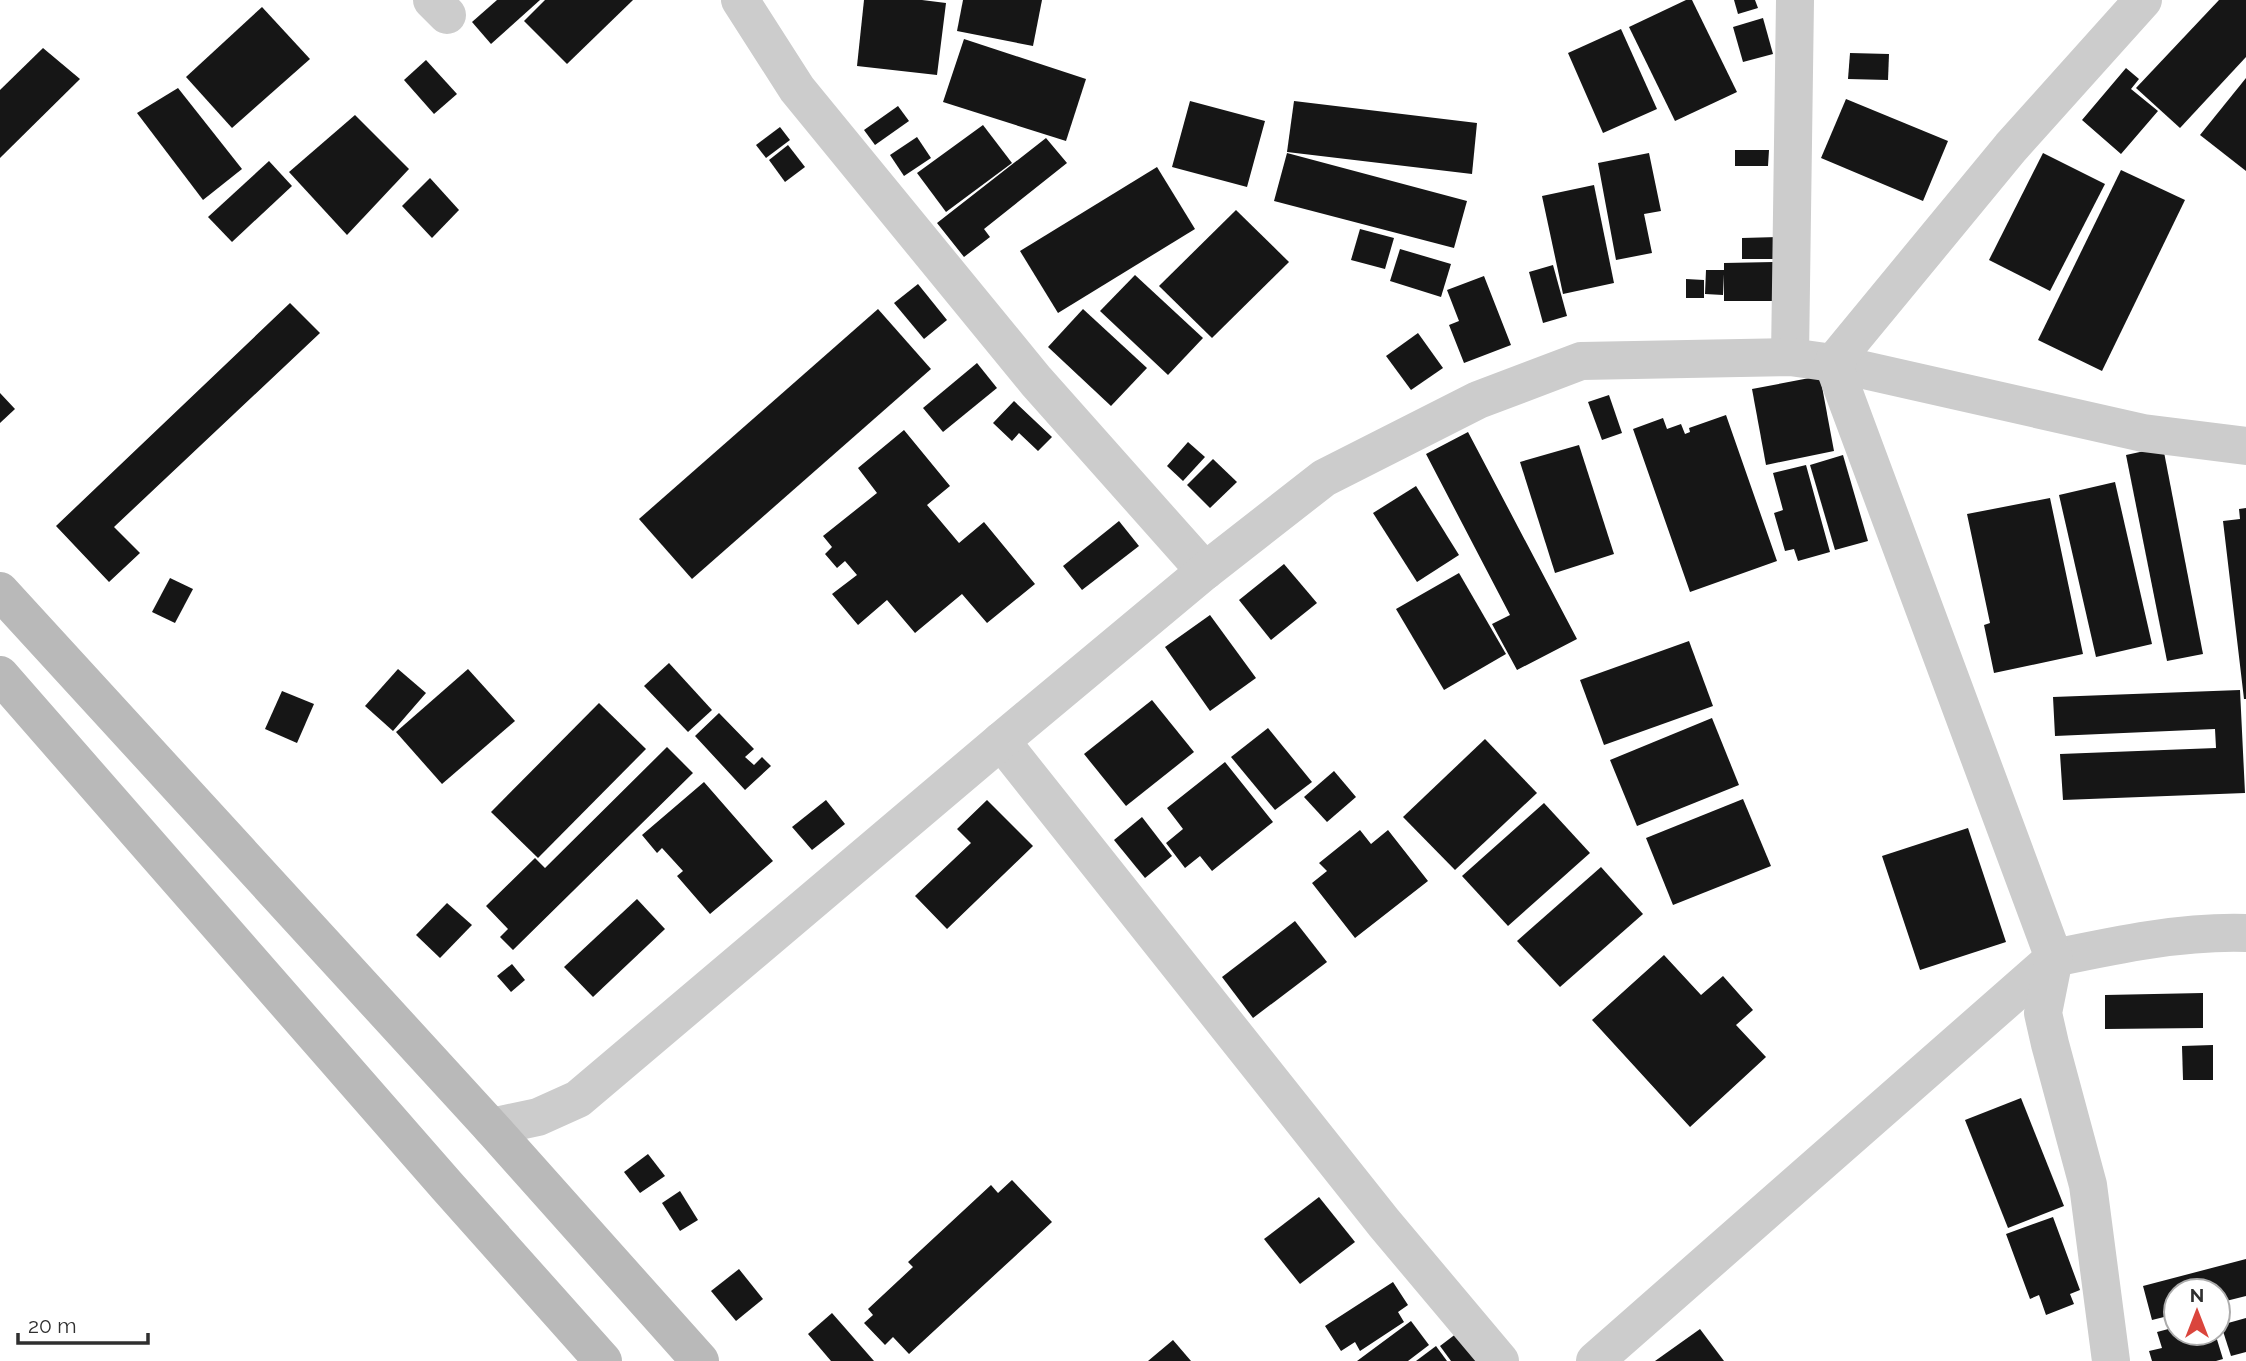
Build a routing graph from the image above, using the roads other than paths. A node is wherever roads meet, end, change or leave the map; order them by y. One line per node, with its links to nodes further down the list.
1 (740, 0): 7 (street)
2 (1795, 0): 4 (street)
3 (2143, 0): 5 (street)
4 (1790, 357): 5 (street); 7 (street)
5 (1833, 363): 6 (street); 12 (street)
6 (2246, 446)
7 (1205, 572): 10 (street)
8 (0, 590): 13 (street)
9 (0, 675): 14 (street)
10 (1001, 741): 13 (street); 16 (street)
11 (2246, 933): 12 (street)
12 (2054, 958): 17 (street); 18 (street)
13 (491, 1127): 15 (street)
14 (603, 1361)
15 (700, 1361)
16 (1500, 1361)
17 (1595, 1361)
18 (2111, 1361)

